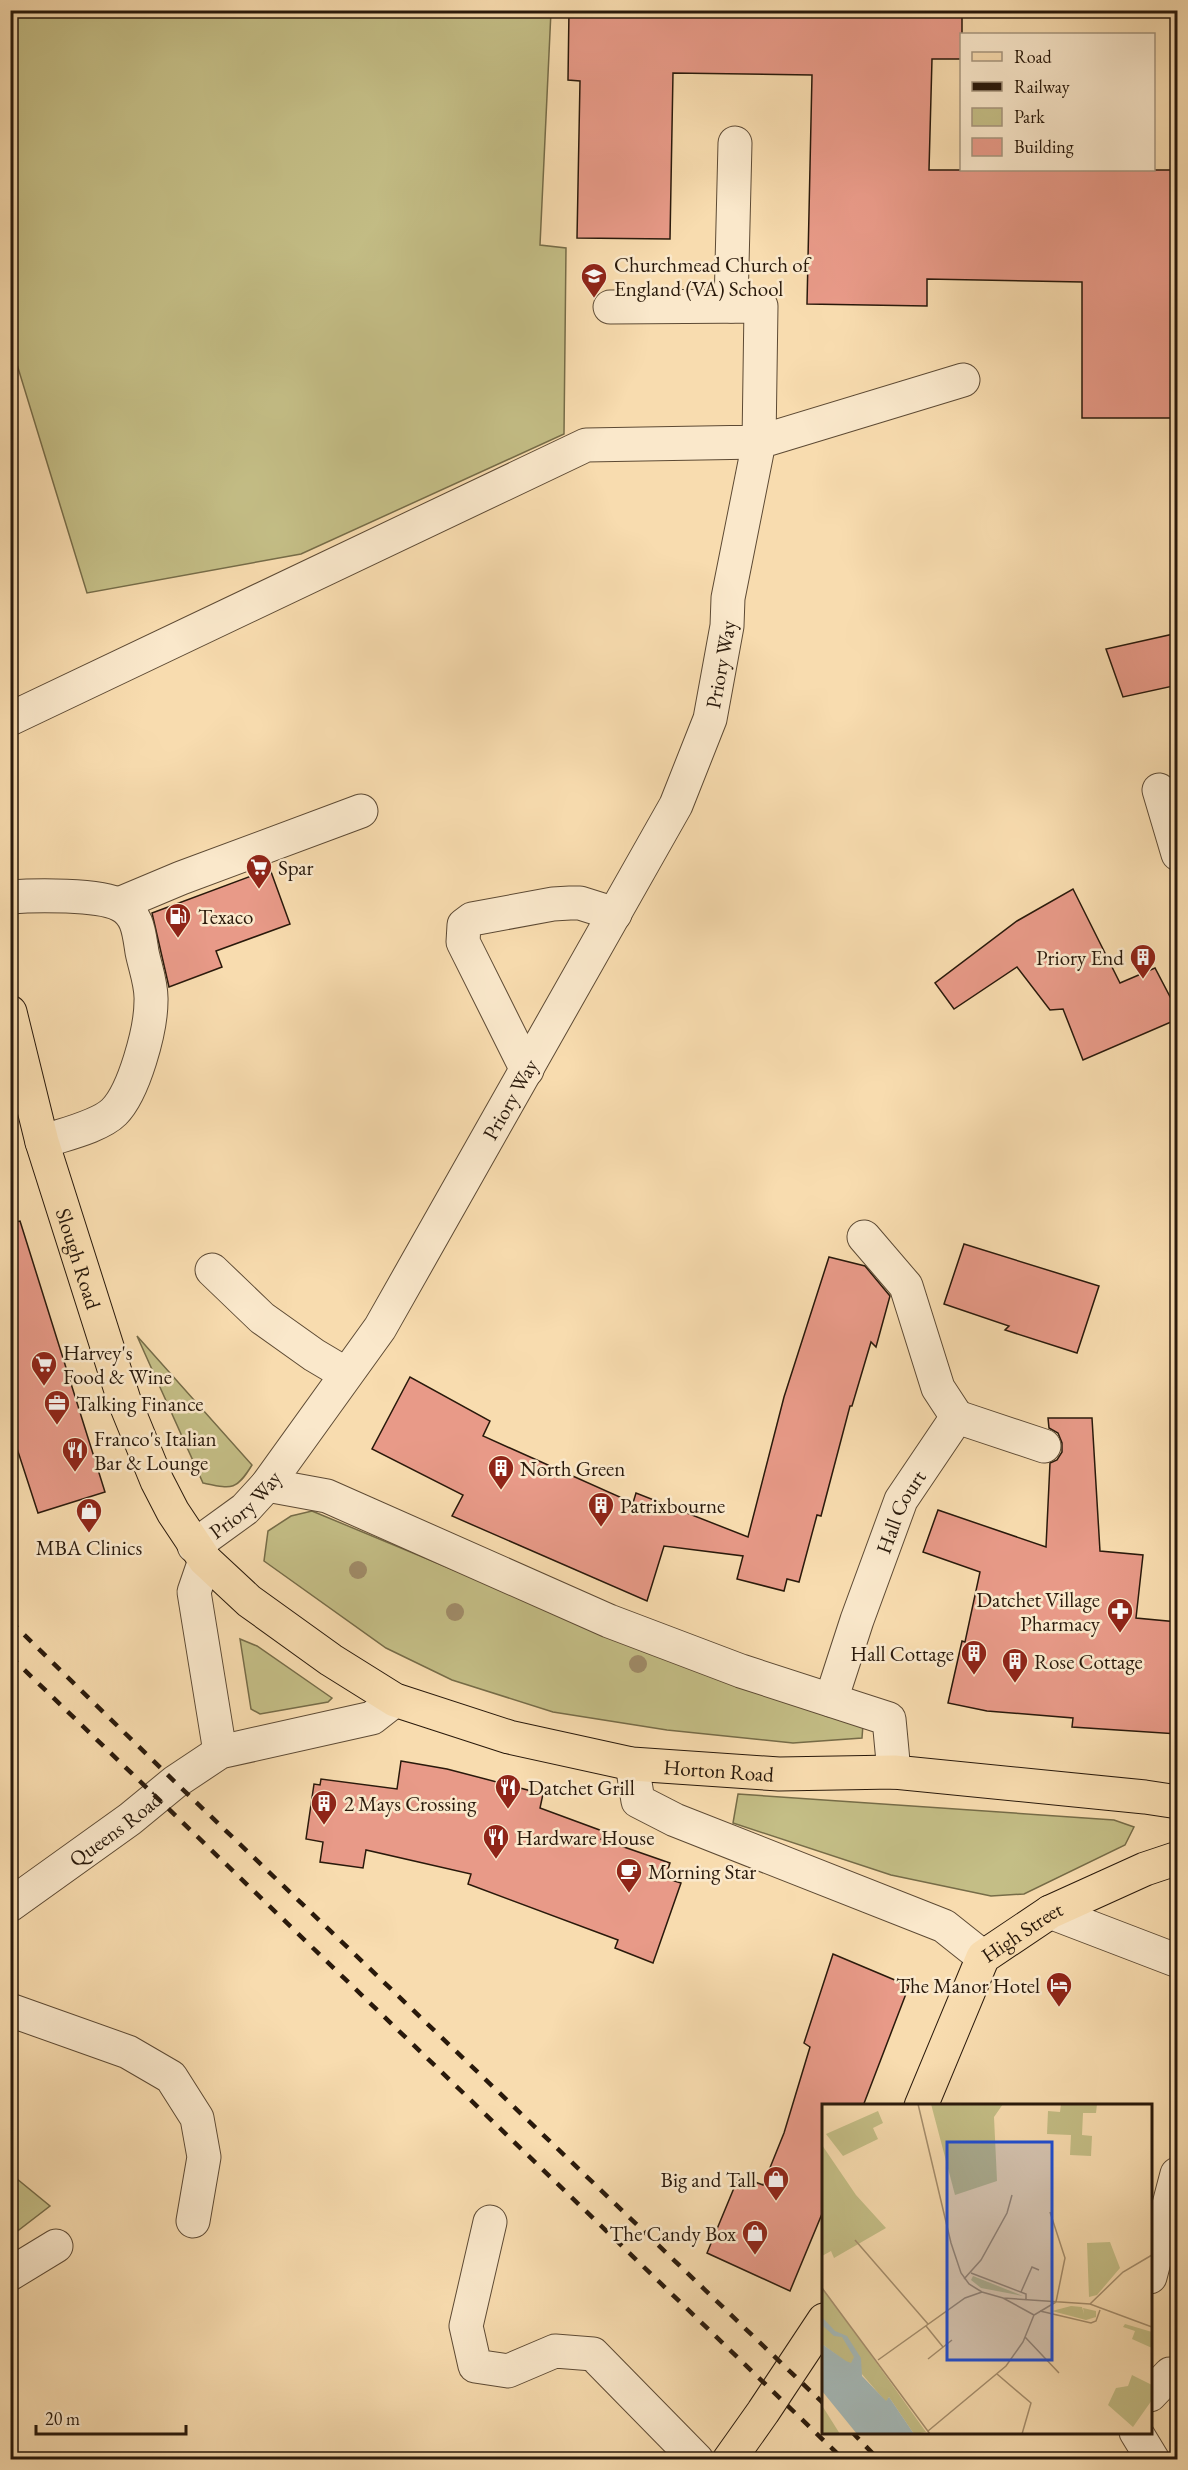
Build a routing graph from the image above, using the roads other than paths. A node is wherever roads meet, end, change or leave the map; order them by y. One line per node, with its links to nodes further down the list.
1 (735, 143): 2 (street)
2 (730, 306): 3 (street); 5 (street, Priory Way)
3 (610, 307)
4 (963, 380): 5 (street)
5 (759, 442): 6 (street); 12 (street, Priory Way)
6 (10, 719)
7 (1159, 790): 9 (street)
8 (361, 811): 11 (street)
9 (1178, 854)
10 (10, 897): 11 (street)
11 (119, 904): 15 (street)
12 (615, 914): 14 (street, Priory Way); 14 (street)
13 (10, 1012): 15 (main road, Slough Road)
14 (527, 1070): 18 (street, Priory Way)
15 (42, 1142): 22 (main road, Slough Road)
16 (864, 1238): 19 (street)
17 (212, 1270): 18 (street)
18 (346, 1374): 21 (street, Priory Way)
19 (957, 1417): 20 (street); 24 (street, Hall Court)
20 (1044, 1446)
21 (267, 1485): 22 (street, Priory Way); 24 (street)
22 (200, 1553): 23 (main road, Horton Road); 25 (street)
23 (395, 1700): 25 (street, Queens Road); 26 (main road, Horton Road)
24 (831, 1700): 27 (street)
25 (220, 1752): 30 (street, Queens Road)
26 (632, 1764): 27 (main road, Horton Road); 32 (street)
27 (894, 1772): 28 (main road, Horton Road)
28 (1178, 1802)
29 (1178, 1858): 31 (main road, High Street)
30 (10, 1905)
31 (1050, 1912): 32 (main road, High Street); 33 (street)
32 (983, 1957): 35 (main road, High Street)
33 (1178, 1961)
34 (10, 2010): 37 (street)
35 (922, 2104)
36 (1176, 2174): 40 (street)
37 (193, 2222)
38 (490, 2222): 46 (street)
39 (56, 2246): 41 (street)
40 (1152, 2269)
41 (10, 2274)
42 (822, 2323): 47 (main road)
43 (1178, 2376): 44 (street)
44 (1152, 2393)
45 (1137, 2434): 48 (street)
46 (697, 2460)
47 (729, 2460)
48 (1153, 2460)

